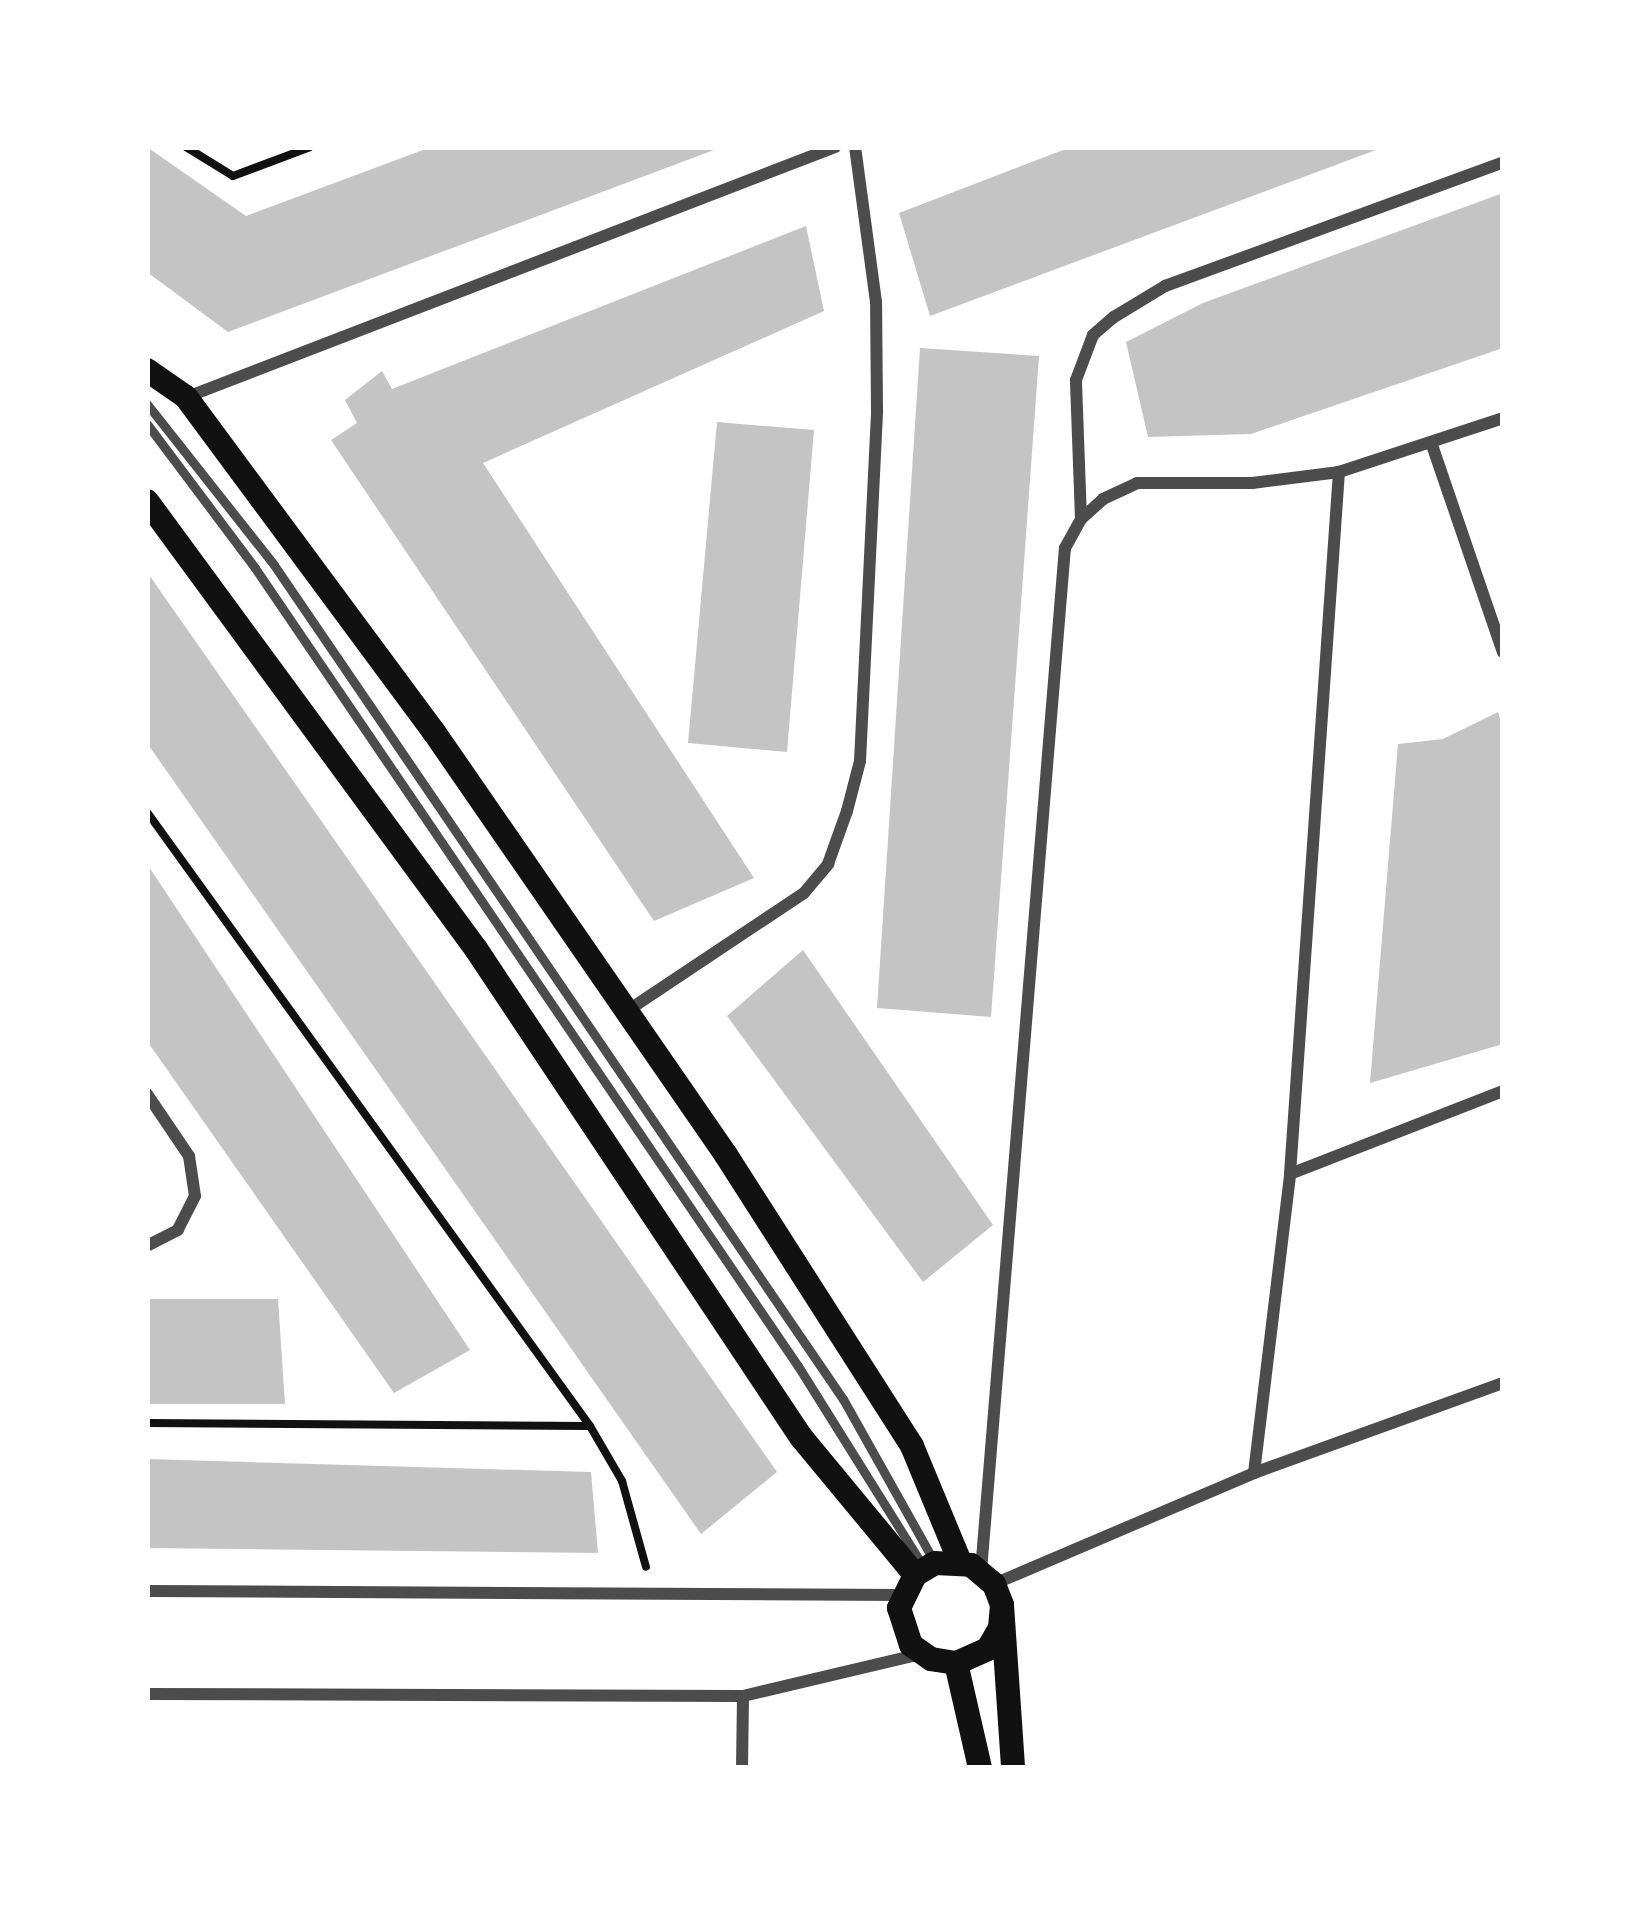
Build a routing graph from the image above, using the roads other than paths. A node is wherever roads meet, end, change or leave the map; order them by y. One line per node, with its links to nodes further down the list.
1 (835, 147): 5 (street)
2 (855, 147): 14 (street)
3 (1503, 162): 12 (street)
4 (147, 370): 5 (main road)
5 (186, 398): 14 (main road)
6 (147, 404): 21 (lane)
7 (1503, 418): 9 (street)
8 (147, 424): 21 (lane)
9 (1432, 446): 10 (street); 13 (street)
10 (1339, 472): 12 (street); 17 (street)
11 (147, 502): 21 (main road)
12 (1081, 518): 21 (street)
13 (1503, 652)
14 (623, 1014): 21 (main road)
15 (1503, 1091): 17 (street)
16 (147, 1094): 18 (street)
17 (1290, 1174): 20 (street)
18 (147, 1246)
19 (1503, 1383): 20 (street)
20 (1254, 1473): 21 (street)
21 (952, 1578): 22 (street); 23 (main road); 24 (main road); 29 (main road)
22 (147, 1591)
23 (920, 1654): 24 (main road); 26 (street)
24 (956, 1663): 28 (main road)
25 (147, 1694): 26 (street)
26 (743, 1696): 27 (street)
27 (742, 1768)
28 (980, 1768)
29 (1013, 1768)

